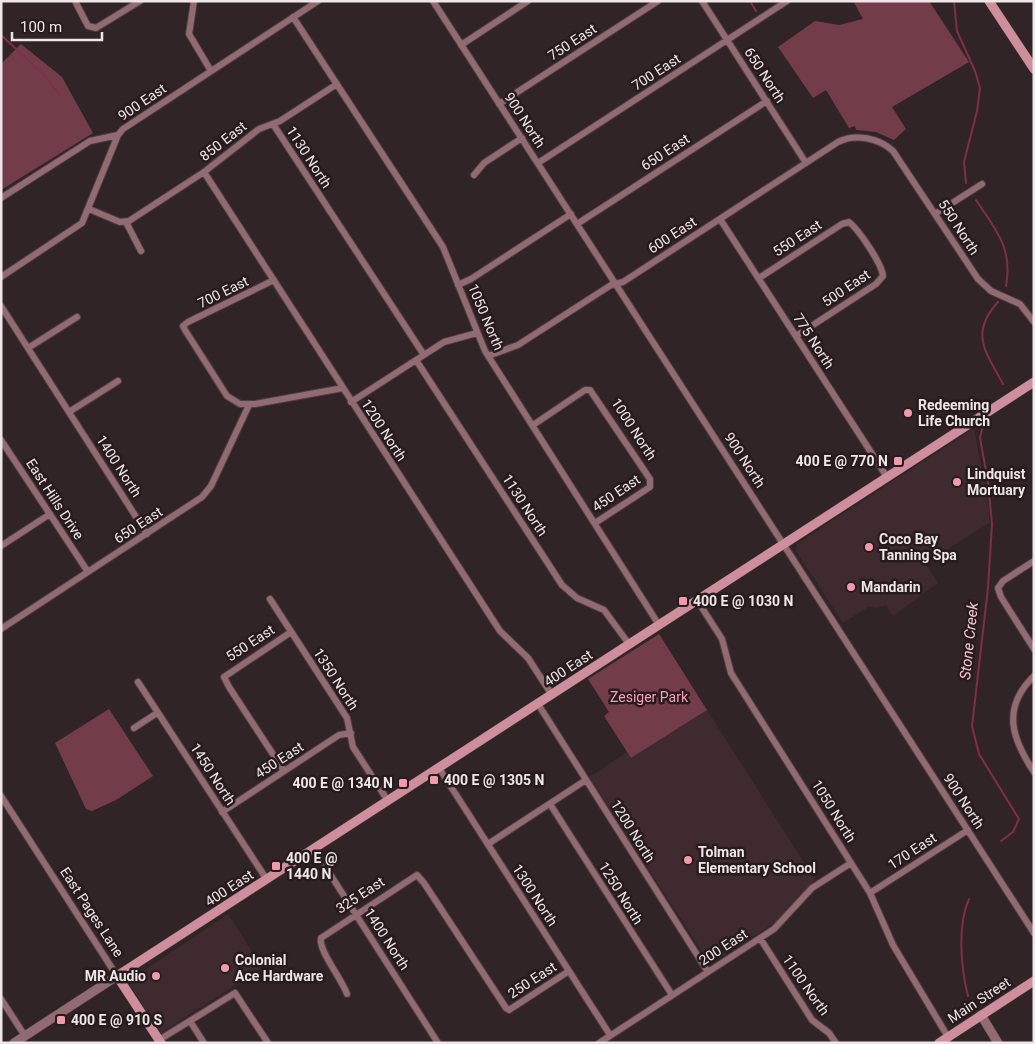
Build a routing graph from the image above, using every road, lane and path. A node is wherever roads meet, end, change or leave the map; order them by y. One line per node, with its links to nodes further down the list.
1 (140, 1): 10 (street)
2 (194, 1): 16 (street)
3 (318, 1): 11 (street, 900 East)
4 (433, 1): 14 (street, 900 North)
5 (528, 1): 14 (street)
6 (658, 1): 19 (street, 750 East)
7 (702, 1): 13 (street, 650 North)
8 (787, 1): 13 (street, 700 East)
9 (989, 1): 15 (main road)
10 (76, 3)
11 (307, 4): 12 (street, 900 East)
12 (294, 17): 16 (street, 900 East); 17 (street, 1050 North)
13 (727, 40): 18 (street, 650 North); 24 (street, 700 East)
14 (461, 45): 19 (street, 900 North)
15 (1032, 64)
16 (211, 71): 21 (street, 900 East)
17 (337, 84): 20 (street, 850 East); 42 (street, 1050 North)
18 (767, 101): 25 (street, 650 North); 36 (street, 650 East)
19 (499, 104): 22 (street, 900 North)
20 (273, 124): 26 (street, 850 East); 49 (street, 1130 North)
21 (118, 135): 29 (street); 30 (street, 900 East)
22 (522, 138): 24 (street, 900 North); 27 (street)
23 (869, 139): 25 (street, 600 East); 32 (street, 550 North)
24 (538, 163): 31 (street, 900 North)
25 (806, 163): 33 (street, 600 East)
26 (204, 172): 34 (street, 850 East); 40 (street, 1200 North)
27 (474, 174)
28 (982, 184): 32 (street)
29 (1, 198)
30 (89, 209): 34 (street); 38 (street, 900 East)
31 (571, 214): 36 (street, 900 North); 42 (street)
32 (935, 214): 45 (street, 550 North)
33 (720, 219): 39 (street, 775 North); 41 (street, 600 East)
34 (126, 222): 37 (street)
35 (849, 222): 39 (street, 550 East); 47 (street, 500 East)
36 (578, 224): 41 (street, 900 North)
37 (141, 251)
38 (1, 278)
39 (759, 278): 47 (street, 775 North)
40 (274, 280): 54 (street, 1200 North); 56 (street, 700 East)
41 (616, 284): 50 (street, 600 East); 65 (street, 900 North)
42 (458, 285): 46 (street, 1050 North)
43 (1, 306): 48 (street, 1400 North)
44 (77, 317): 48 (street)
45 (1034, 322)
46 (477, 334): 49 (street); 50 (street, 1050 North)
47 (796, 336): 60 (street, 775 North)
48 (28, 348): 57 (street, 1400 North)
49 (424, 355): 51 (street)
50 (488, 356): 58 (street, 1050 North)
51 (416, 360): 55 (street); 74 (street, 1130 North)
52 (118, 381): 57 (street)
53 (1034, 382): 60 (main road, 400 East)
54 (343, 388): 55 (street, 1200 North); 56 (street)
55 (351, 402): 78 (street, 1200 North)
56 (249, 405): 64 (street, 650 East)
57 (69, 412): 64 (street, 1400 North)
58 (533, 425): 61 (street, 1000 North); 63 (street, 1050 North)
59 (1, 440): 62 (street, East Hills Drive)
60 (887, 477): 65 (main road, 400 East)
61 (652, 484): 63 (street, 450 East)
62 (50, 514): 66 (street); 68 (street, East Hills Drive)
63 (595, 523): 71 (street, 1050 North)
64 (147, 534): 68 (street, 650 East)
65 (784, 544): 70 (main road, 400 East); 91 (street, 900 North)
66 (1, 546)
67 (1034, 561): 75 (street)
68 (88, 572): 72 (street, 650 East)
69 (270, 599): 73 (street, 1350 North)
70 (697, 600): 71 (main road, 400 East); 94 (street, 1050 North)
71 (659, 625): 74 (main road, 400 East)
72 (1, 629)
73 (291, 632): 82 (street, 1350 North); 84 (street, 550 East)
74 (629, 644): 78 (main road, 400 East)
75 (1034, 648)
76 (1034, 676): 85 (street)
77 (138, 682): 80 (street, 1450 North)
78 (552, 695): 79 (main road, 400 East)
79 (538, 704): 83 (main road, 400 East); 86 (street, 1200 North)
80 (157, 713): 81 (street); 90 (street, 1450 North)
81 (134, 728)
82 (351, 733): 84 (street, 450 East); 88 (street, 1350 North)
83 (439, 768): 88 (main road, 400 East); 92 (street, 1300 North)
84 (284, 771): 90 (street, 450 East)
85 (1034, 772)
86 (586, 780): 89 (street); 101 (street, 1200 North)
87 (1, 796): 102 (street, East Pages Lane)
88 (388, 801): 93 (main road, 400 East)
89 (550, 804): 92 (street); 105 (street, 1250 North)
90 (222, 812): 95 (street, 1450 North)
91 (968, 830): 96 (street, 170 East); 98 (street, 900 North)
92 (488, 844): 100 (street, 1300 North)
93 (314, 849): 95 (main road, 400 East); 97 (street, 1400 North)
94 (852, 863): 96 (street, 1050 North); 99 (street, 200 East)
95 (266, 880): 102 (main road, 400 East)
96 (870, 893): 112 (street, 1050 North)
97 (356, 913): 104 (street, 325 East); 107 (street, 325 East); 117 (street, 1400 North)
98 (1034, 933)
99 (760, 938): 101 (street, 200 East); 119 (street, 1100 North)
100 (569, 971): 107 (street, 250 East); 110 (street, 1300 North)
101 (708, 972): 105 (street, 200 East)
102 (117, 976): 111 (street); 113 (main road, East Pages Lane)
103 (1034, 981): 108 (main road, Main Street)
104 (347, 994)
105 (672, 996): 110 (street, 200 East)
106 (1, 999): 111 (street)
107 (509, 1010)
108 (981, 1016): 112 (main road, Main Street); 121 (street)
109 (190, 1021): 113 (street); 115 (street); 116 (street)
110 (610, 1035): 118 (street, 200 East)
111 (25, 1036): 114 (street)
112 (948, 1037): 120 (main road, Main Street)
113 (160, 1042)
114 (14, 1043)
115 (204, 1043)
116 (268, 1043)
117 (438, 1043)
118 (599, 1043)
119 (836, 1043)
120 (939, 1043)
121 (998, 1043)

